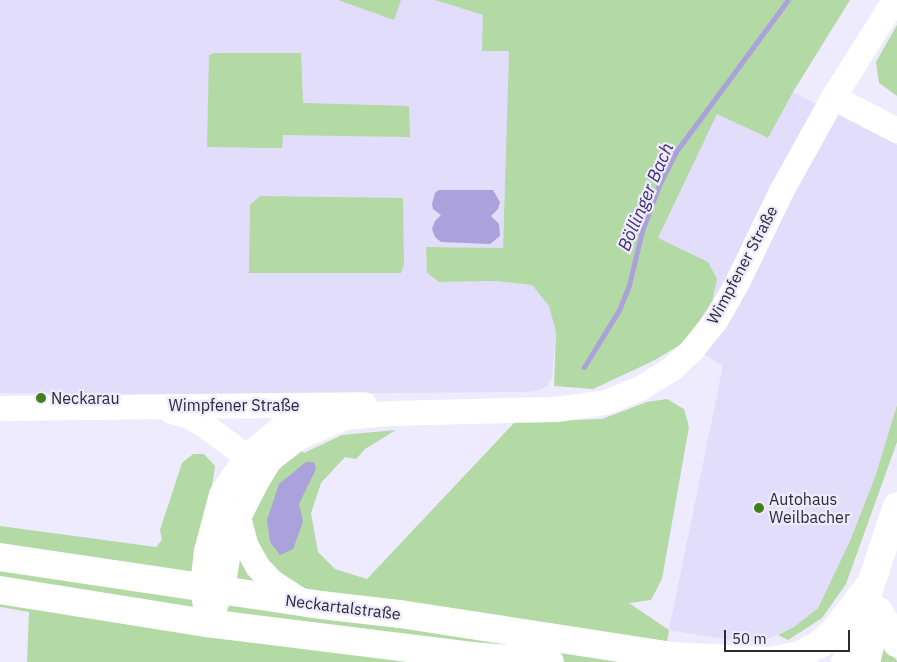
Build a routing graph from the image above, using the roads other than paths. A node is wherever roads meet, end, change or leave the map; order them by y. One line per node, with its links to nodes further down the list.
1 (894, 0): 2 (street, Wimpfener Straße)
2 (833, 97): 3 (street); 7 (street, Wimpfener Straße)
3 (897, 130)
4 (328, 405): 5 (street, Wimpfener Straße); 7 (street, Wimpfener Straße); 8 (street, Wimpfener Straße)
5 (141, 406): 6 (street, Wimpfener Straße); 8 (street, Wimpfener Straße)
6 (0, 408)
7 (556, 409): 8 (street, Wimpfener Straße)
8 (258, 458): 10 (street); 13 (street, Wimpfener Straße)
9 (897, 506): 15 (main road)
10 (238, 517): 13 (street); 16 (street)
11 (897, 543): 15 (main road)
12 (0, 558): 13 (main road, Neckartalstraße)
13 (212, 588): 16 (main road, Neckartalstraße); 17 (street, Wimpfener Straße)
14 (0, 590): 17 (main road, Neckartalstraße)
15 (874, 599): 18 (main road); 19 (main road, Neckartalstraße); 21 (main road); 22 (main road)
16 (312, 604): 19 (main road, Neckartalstraße)
17 (207, 623): 20 (main road, Neckartalstraße)
18 (897, 643)
19 (677, 659)
20 (550, 662)
21 (845, 662)
22 (866, 662)

